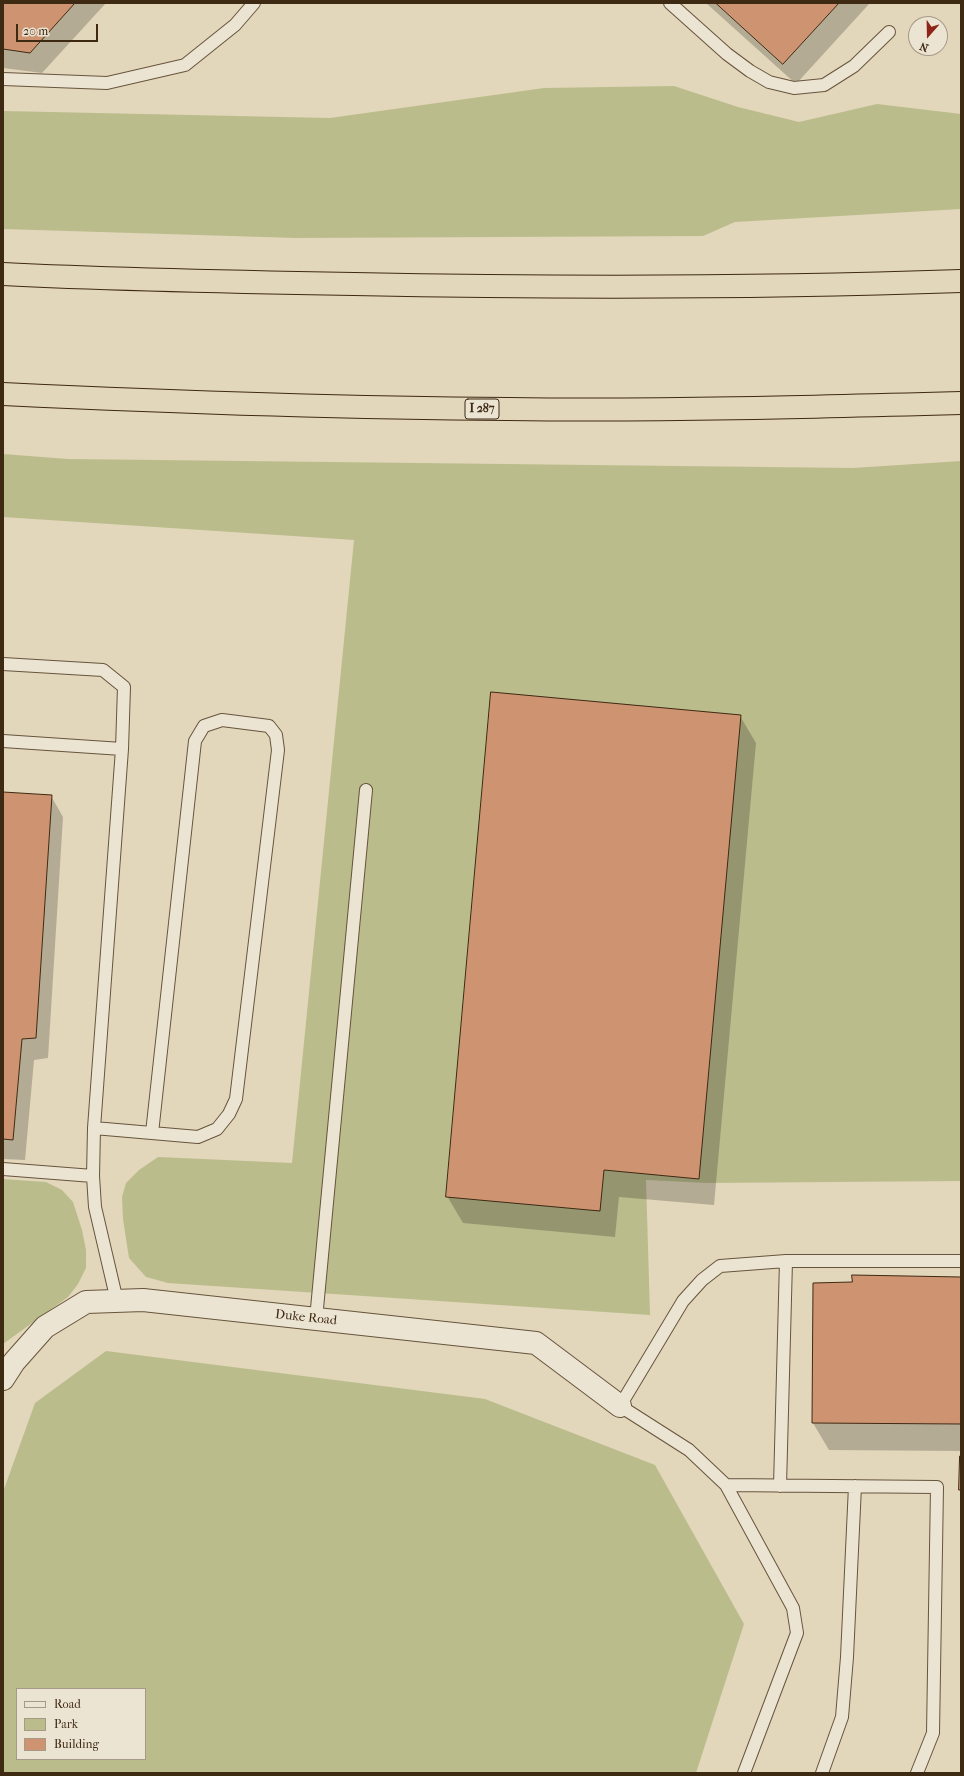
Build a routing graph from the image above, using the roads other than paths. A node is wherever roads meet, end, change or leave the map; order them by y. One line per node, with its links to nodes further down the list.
1 (254, 3): 4 (lane)
2 (670, 3): 3 (lane)
3 (889, 32)
4 (3, 79)
5 (3, 274): 6 (highway)
6 (961, 281)
7 (3, 394): 8 (highway, I 287)
8 (961, 403)
9 (3, 664): 11 (lane)
10 (3, 741): 11 (lane)
11 (122, 749): 13 (lane)
12 (366, 790): 20 (lane)
13 (94, 1128): 14 (lane); 16 (lane)
14 (152, 1133): 14 (lane)
15 (3, 1169): 16 (lane)
16 (93, 1176): 19 (lane)
17 (786, 1261): 18 (lane); 22 (lane); 24 (lane)
18 (961, 1261)
19 (117, 1301): 20 (street, Duke Road); 21 (street, Duke Road)
20 (316, 1319): 22 (street, Duke Road)
21 (3, 1379)
22 (620, 1406): 23 (lane)
23 (726, 1485): 24 (lane); 26 (lane)
24 (780, 1486): 25 (lane)
25 (855, 1486): 27 (lane); 28 (lane)
26 (744, 1773)
27 (822, 1773)
28 (918, 1773)

